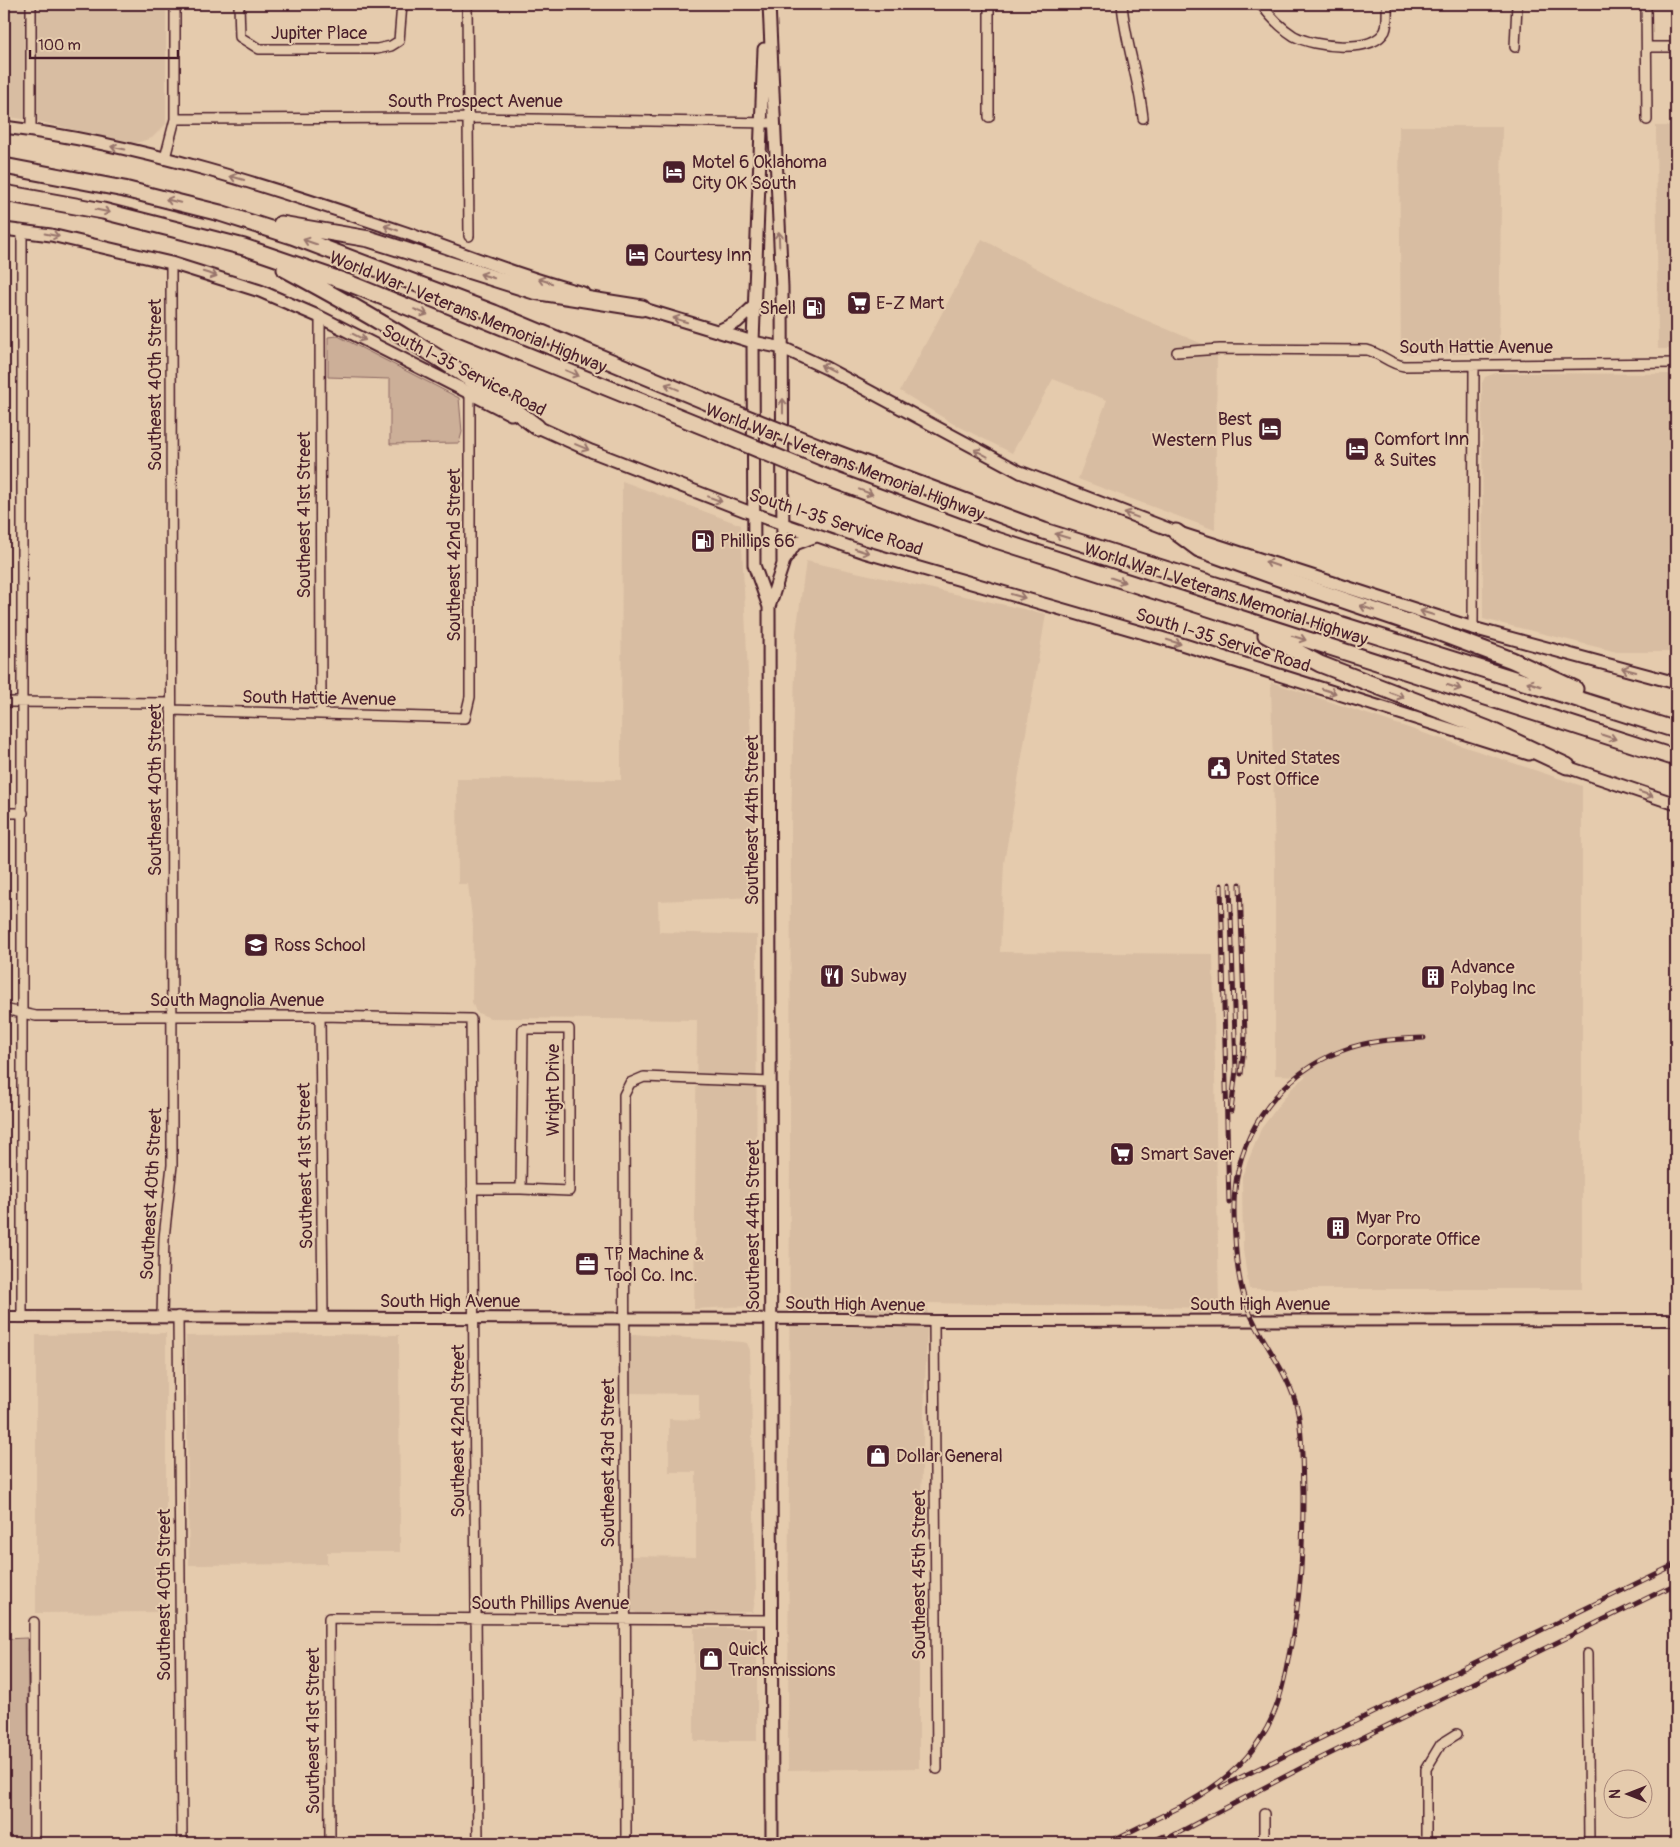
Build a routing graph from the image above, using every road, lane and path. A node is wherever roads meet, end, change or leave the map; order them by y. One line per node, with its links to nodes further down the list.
1 (31, 4): 24 (street)
2 (175, 4): 19 (street)
3 (239, 4): 4 (street, Jupiter Place)
4 (402, 4)
5 (467, 4): 17 (street)
6 (768, 4): 21 (main road, Southeast 44th Street); 22 (main road, Southeast 44th Street)
7 (989, 4): 16 (street)
8 (1122, 4): 18 (street)
9 (1261, 4): 10 (street)
10 (1387, 4)
11 (1517, 4): 13 (street)
12 (1646, 4): 14 (street)
13 (1515, 47)
14 (1647, 47): 15 (street); 20 (street)
15 (1676, 47)
16 (989, 116)
17 (468, 118): 19 (street, South Prospect Avenue); 21 (street, South Prospect Avenue); 31 (street)
18 (1143, 118)
19 (175, 119): 25 (street)
20 (1647, 120)
21 (761, 123): 22 (street, South Prospect Avenue); 34 (main road, Southeast 44th Street)
22 (774, 123): 39 (main road, Southeast 44th Street, one-way to 22)
23 (4, 127): 24 (main road)
24 (31, 130): 25 (main road, one-way to 24)
25 (165, 158): 35 (main road, one-way to 25)
26 (4, 166): 28 (highway, World War I Veterans Memorial Highway, one-way to 26)
27 (4, 193): 32 (highway, World War I Veterans Memorial Highway, one-way to 32)
28 (220, 213): 35 (highway, one-way to 28); 58 (highway, World War I Veterans Memorial Highway, one-way to 28, bridge)
29 (4, 229): 30 (main road, South I-35 Service Road)
30 (22, 230): 33 (main road, South I-35 Service Road, one-way to 33); 55 (street)
31 (469, 236)
32 (244, 247): 44 (highway); 51 (highway, World War I Veterans Memorial Highway, one-way to 51, bridge)
33 (171, 263): 36 (main road, South I-35 Service Road, one-way to 36); 56 (street, Southeast 40th Street)
34 (753, 307): 37 (main road); 38 (main road, Southeast 44th Street)
35 (642, 308): 37 (main road, one-way to 35)
36 (320, 317): 43 (main road, South I-35 Service Road, one-way to 43); 57 (street, Southeast 41st Street)
37 (718, 332): 38 (main road)
38 (753, 342): 39 (main road); 45 (main road, Southeast 44th Street)
39 (783, 348): 46 (main road, Southeast 44th Street, one-way to 39); 47 (main road, one-way to 39)
40 (1178, 352): 42 (street, South Hattie Avenue)
41 (1676, 363): 42 (street, South Hattie Avenue)
42 (1474, 366): 52 (street)
43 (470, 393): 44 (main road, South I-35 Service Road); 59 (street, Southeast 42nd Street)
44 (537, 427): 45 (main road, South I-35 Service Road, one-way to 45)
45 (754, 514): 46 (main road, South I-35 Service Road); 50 (main road, Southeast 44th Street)
46 (782, 524): 48 (main road, South I-35 Service Road); 49 (main road, Southeast 44th Street)
47 (1176, 532): 52 (main road, one-way to 47); 58 (highway, one-way to 47)
48 (816, 536): 49 (main road); 62 (main road, South I-35 Service Road, one-way to 62)
49 (783, 564): 50 (main road, Southeast 44th Street)
50 (769, 606): 71 (main road, Southeast 44th Street)
51 (1236, 618): 61 (highway, World War I Veterans Memorial Highway, one-way to 61); 62 (highway, one-way to 62)
52 (1473, 628): 53 (main road, one-way to 52)
53 (1676, 683)
54 (4, 702): 55 (street, South Hattie Avenue)
55 (23, 702): 56 (street, South Hattie Avenue); 65 (street)
56 (171, 707): 57 (street, South Hattie Avenue); 69 (street, Southeast 40th Street)
57 (321, 714): 59 (street, South Hattie Avenue)
58 (1630, 715): 60 (highway, World War I Veterans Memorial Highway)
59 (465, 718)
60 (1676, 730)
61 (1676, 758)
62 (1567, 766): 63 (main road, South I-35 Service Road, one-way to 63)
63 (1676, 804)
64 (4, 813): 65 (street)
65 (23, 813): 67 (street)
66 (4, 1009): 67 (street, South Magnolia Avenue)
67 (22, 1013): 69 (street, South Magnolia Avenue); 74 (street)
68 (320, 1016): 69 (street, South Magnolia Avenue); 70 (street, South Magnolia Avenue); 77 (street, Southeast 41st Street)
69 (171, 1017): 75 (street, Southeast 40th Street)
70 (471, 1019): 72 (street, Southeast 42nd Street)
71 (770, 1082): 80 (street, Southeast 43rd Street); 81 (main road, Southeast 44th Street)
72 (472, 1189): 73 (street, Wright Drive); 79 (street, Southeast 42nd Street)
73 (522, 1189): 73 (street, Wright Drive)
74 (22, 1316): 75 (street, South High Avenue); 78 (street, South High Avenue)
75 (162, 1316): 76 (street, South High Avenue)
76 (178, 1316): 77 (street, South High Avenue); 94 (street, Southeast 40th Street)
77 (323, 1316): 79 (street, South High Avenue)
78 (4, 1317)
79 (474, 1318): 80 (street, South High Avenue); 85 (street, Southeast 42nd Street)
80 (623, 1319): 81 (street, South High Avenue); 86 (street, Southeast 43rd Street)
81 (771, 1320): 83 (street, South High Avenue); 87 (main road, Southeast 44th Street)
82 (1676, 1320): 83 (street, South High Avenue)
83 (934, 1321): 91 (street, Southeast 45th Street)
84 (329, 1618): 85 (street, South Phillips Avenue); 95 (street, Southeast 41st Street)
85 (476, 1619): 86 (street, South Phillips Avenue); 96 (street, Southeast 42nd Street)
86 (625, 1620): 87 (street, South Phillips Avenue); 97 (street, Southeast 43rd Street)
87 (771, 1620): 98 (main road, Southeast 44th Street)
88 (34, 1622): 93 (street)
89 (1587, 1654): 101 (street)
90 (1458, 1734): 100 (street)
91 (937, 1769)
92 (1264, 1814): 99 (street)
93 (34, 1843)
94 (182, 1843)
95 (330, 1843)
96 (478, 1843)
97 (626, 1843)
98 (772, 1843)
99 (1264, 1843)
100 (1426, 1843)
101 (1589, 1843)

